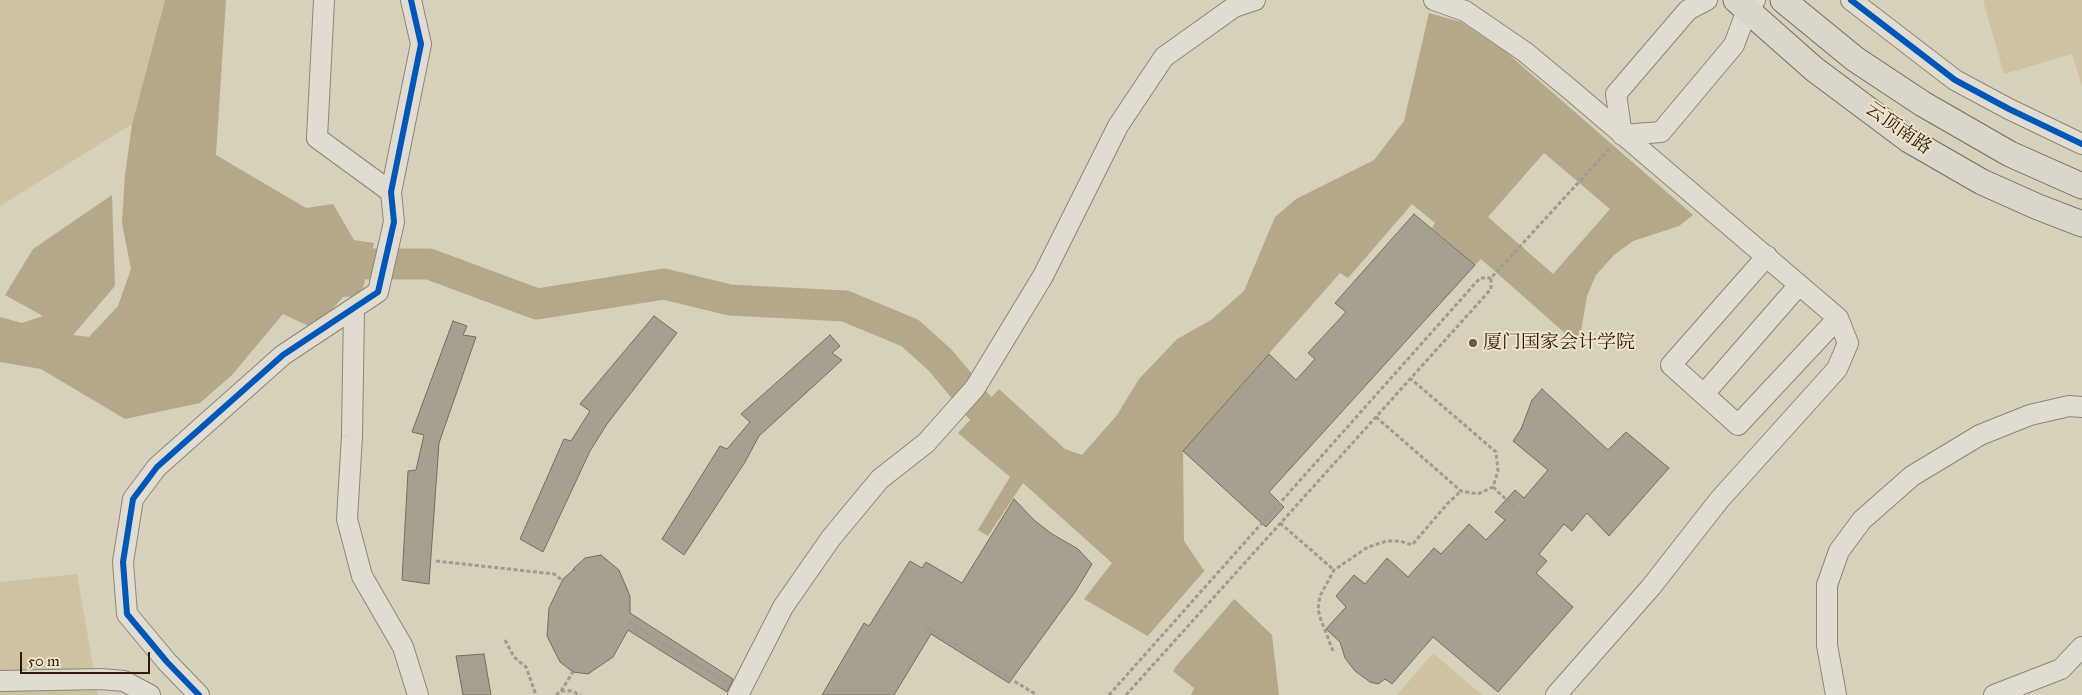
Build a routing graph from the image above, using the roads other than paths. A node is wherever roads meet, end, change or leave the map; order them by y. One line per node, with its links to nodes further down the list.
1 (324, 0): 12 (street)
2 (411, 0): 12 (street)
3 (1254, 0): 22 (street)
4 (1434, 0): 9 (street)
5 (1707, 0): 9 (street)
6 (1783, 0): 11 (main road, 云顶南路)
7 (1851, 0): 10 (street)
8 (1746, 3): 9 (street); 13 (main road, 云顶南路)
9 (1622, 134): 14 (street)
10 (2082, 144)
11 (2082, 186)
12 (391, 192): 16 (street)
13 (2082, 224)
14 (1767, 256): 15 (street); 18 (street)
15 (1799, 284): 17 (street); 18 (street)
16 (354, 308): 24 (street); 25 (street)
17 (1838, 318): 18 (street); 26 (street)
18 (1704, 394)
19 (2082, 407): 27 (street)
20 (2082, 647): 28 (street)
21 (0, 681): 23 (street)
22 (735, 691)
23 (150, 695)
24 (199, 695)
25 (418, 695)
26 (1556, 695)
27 (1836, 695)
28 (1994, 695)

